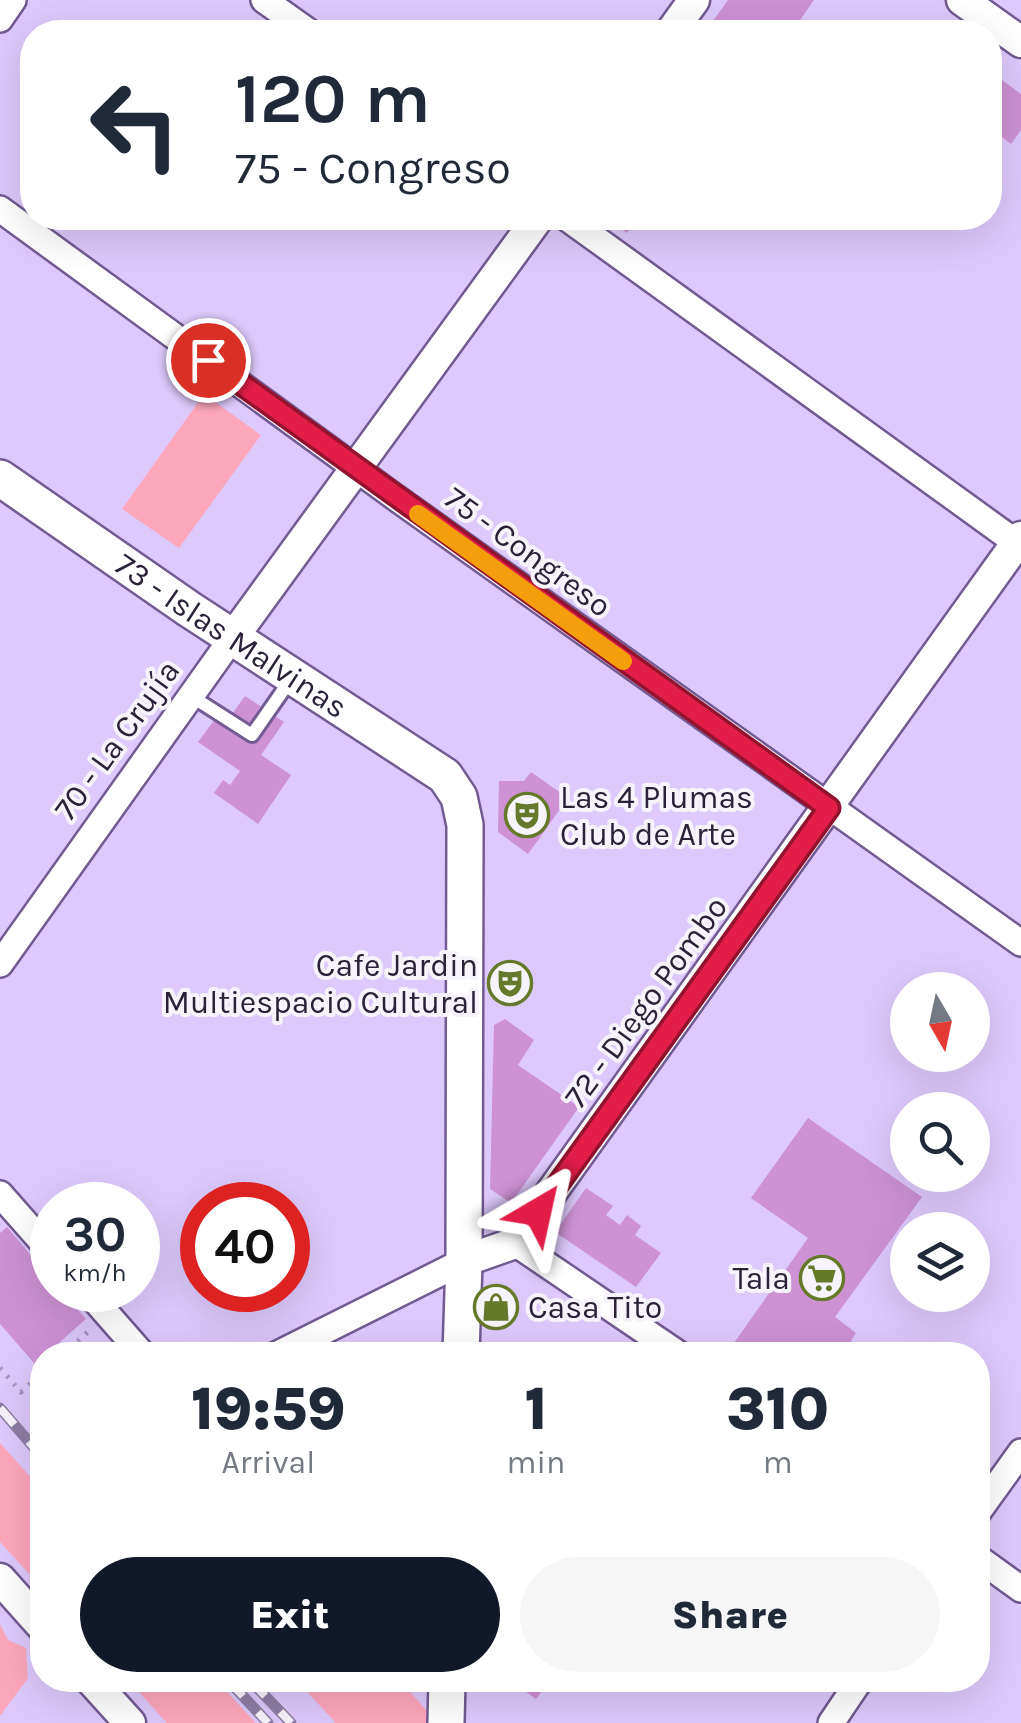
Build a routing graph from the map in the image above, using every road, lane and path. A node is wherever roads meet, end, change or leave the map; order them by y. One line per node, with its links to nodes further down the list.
1 (13, 0): 4 (street)
2 (264, 0): 5 (street)
3 (962, 0): 6 (street)
4 (0, 18)
5 (292, 20)
6 (990, 20)
7 (28, 230): 10 (street, 75 - Congreso)
8 (529, 230): 10 (street, 70 - La Crujía)
9 (585, 230): 12 (street)
10 (356, 468): 13 (street, 70 - La Crujía); 16 (street, 75 - Congreso)
11 (0, 478): 13 (main road, 73 - Islas Malvinas)
12 (1020, 542): 16 (street, 72 - Diego Pombo)
13 (234, 638): 14 (main road, 73 - Islas Malvinas); 15 (street, 70 - La Crujía)
14 (293, 677): 15 (lane); 22 (main road, 73 - Islas Malvinas)
15 (192, 696): 18 (street, 70 - La Crujía)
16 (829, 808): 17 (street, 75 - Congreso); 21 (street, 72 - Diego Pombo)
17 (1021, 943)
18 (0, 964)
19 (0, 1194): 20 (street)
20 (30, 1228)
21 (515, 1243): 22 (street); 28 (street)
22 (464, 1262): 26 (street); 27 (main road)
23 (108, 1314): 24 (path); 25 (street)
24 (77, 1342)
25 (132, 1342)
26 (302, 1342)
27 (461, 1342)
28 (661, 1342)
29 (0, 1368): 30 (path)
30 (30, 1384)
31 (1021, 1452): 32 (street)
32 (990, 1495)
33 (990, 1567): 35 (street)
34 (0, 1580): 36 (street)
35 (1021, 1589)
36 (30, 1613)
37 (102, 1692): 39 (street)
38 (852, 1692): 40 (street)
39 (130, 1723)
40 (831, 1723)

